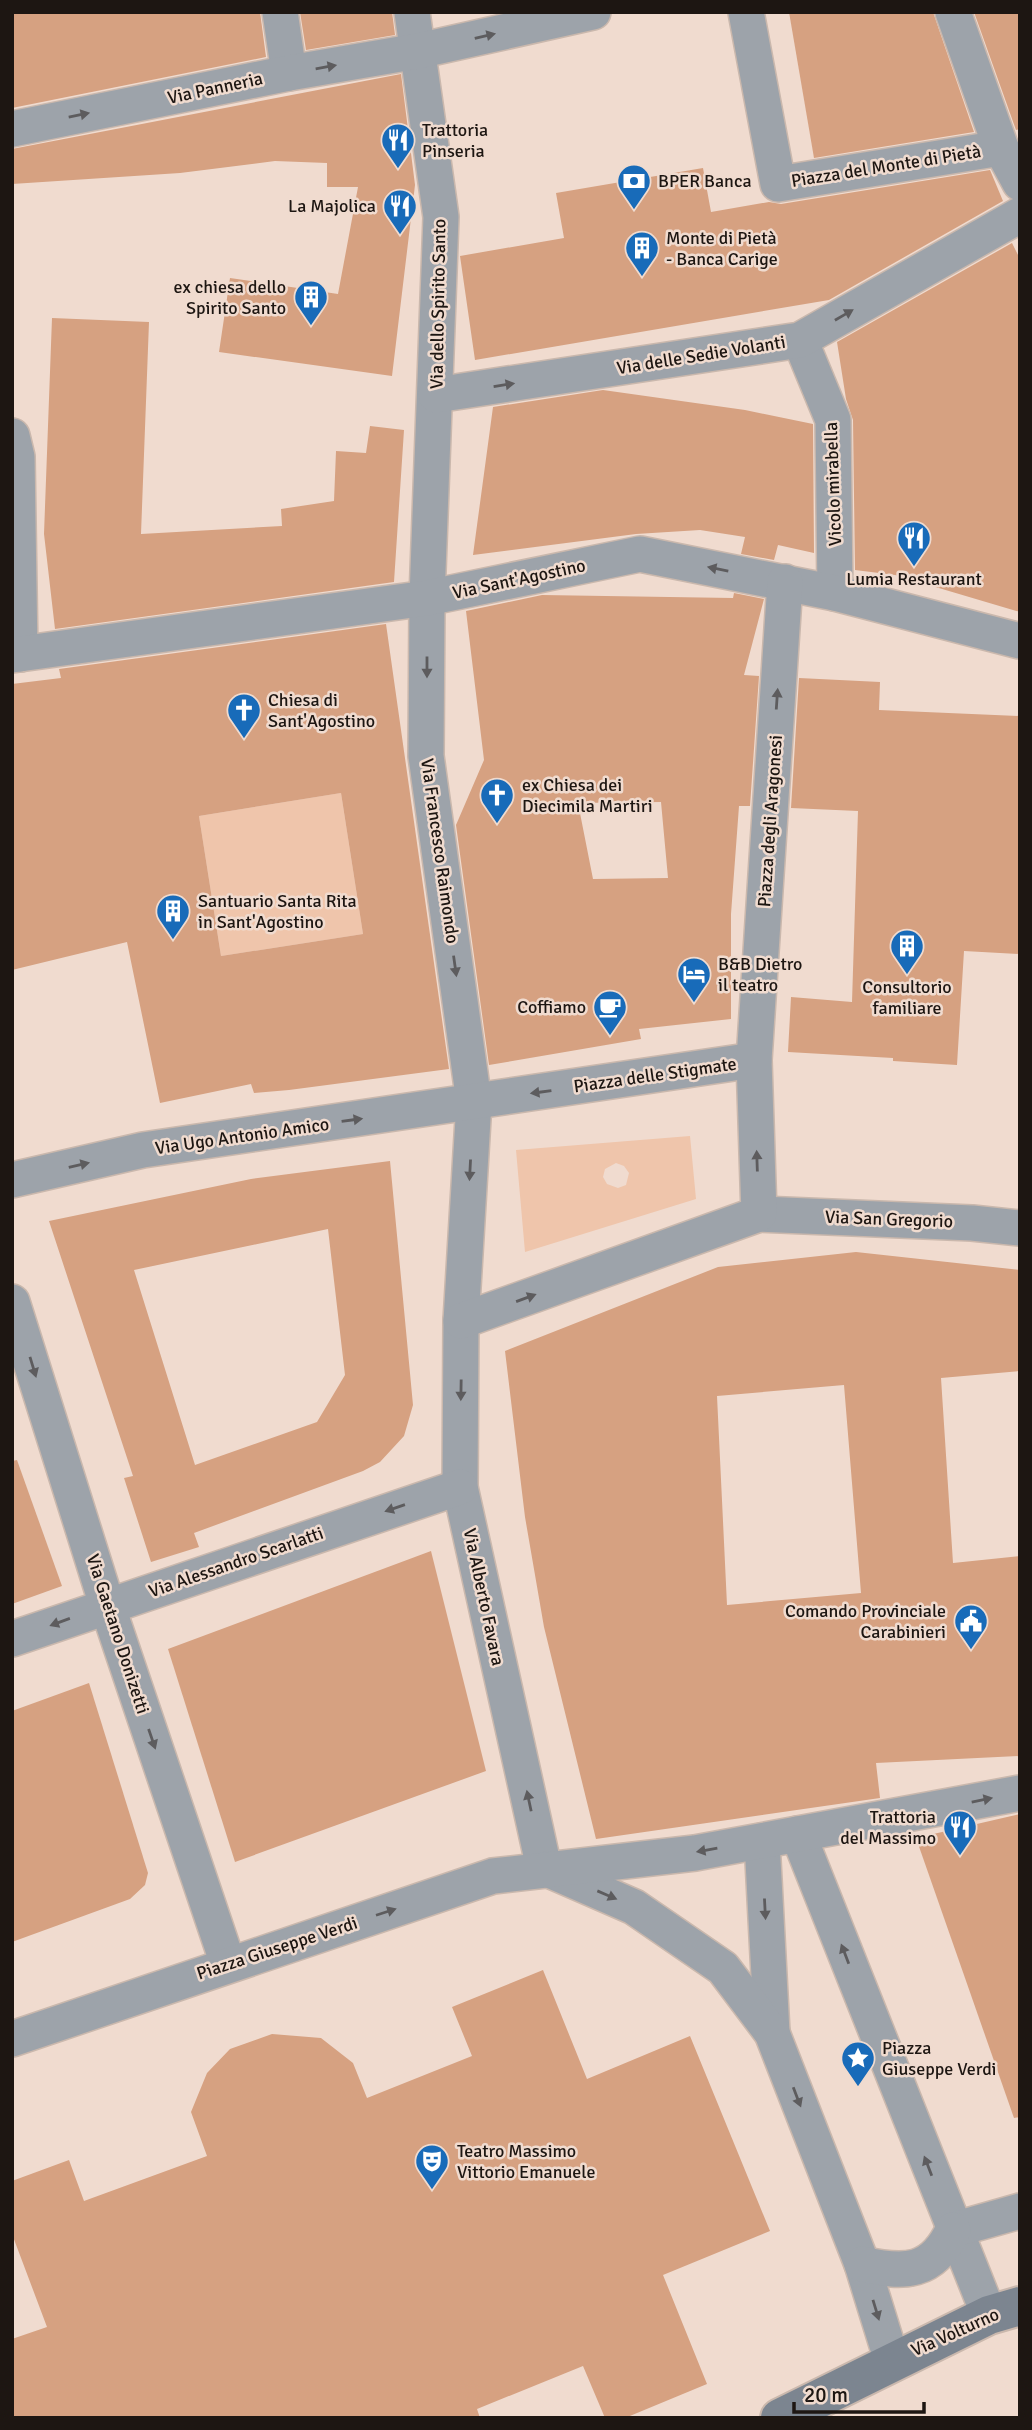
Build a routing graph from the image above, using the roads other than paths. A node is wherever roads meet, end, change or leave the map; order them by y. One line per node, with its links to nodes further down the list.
1 (279, 12): 7 (street)
2 (412, 12): 6 (street, Via dello Spirito Santo)
3 (746, 12): 9 (street, Piazza del Monte di Pietà)
4 (953, 12): 9 (street)
5 (586, 13): 6 (street, Via Panneria, one-way to 5)
6 (418, 51): 7 (street, Via Panneria, one-way to 6); 13 (street, Via dello Spirito Santo)
7 (289, 73): 8 (street, Via Panneria, one-way to 7)
8 (12, 129)
9 (1001, 148): 10 (street)
10 (1020, 183)
11 (1020, 215): 12 (street, Via delle Sedie Volanti, one-way to 11)
12 (800, 340): 13 (street, Via delle Sedie Volanti, one-way to 12); 16 (street, Vicolo mirabella)
13 (436, 396): 17 (street, Via dello Spirito Santo)
14 (14, 450): 19 (street)
15 (785, 582): 16 (street, Via Sant'Agostino); 17 (street, Via Sant'Agostino, one-way to 17); 20 (street, Piazza degli Aragonesi, one-way to 15)
16 (835, 593): 18 (street, Via Sant'Agostino)
17 (427, 598): 19 (street, Via Sant'Agostino); 21 (street, Via Francesco Raimondo, one-way to 21)
18 (1020, 641)
19 (16, 654)
20 (754, 1060): 21 (street, Piazza delle Stigmate, one-way to 21); 23 (street, Piazza delle Stigmate, one-way to 20)
21 (474, 1102): 22 (street, Via Ugo Antonio Amico, one-way to 21); 26 (street, one-way to 26)
22 (12, 1180)
23 (759, 1214): 24 (street, Via San Gregorio); 26 (street, one-way to 23)
24 (1020, 1228)
25 (12, 1302): 28 (street, Via Gaetano Donizetti, one-way to 28)
26 (461, 1321): 27 (street, Via Alberto Favara, one-way to 27)
27 (460, 1487): 28 (street, Via Alessandro Scarlatti, one-way to 28); 33 (street, Via Alberto Favara, one-way to 27)
28 (107, 1605): 29 (street, Via Alessandro Scarlatti, one-way to 29); 34 (street, Via Gaetano Donizetti, one-way to 34)
29 (12, 1639)
30 (1020, 1793): 31 (street, Piazza Giuseppe Verdi, one-way to 30)
31 (798, 1834): 32 (street, Piazza Giuseppe Verdi); 38 (street, one-way to 31)
32 (762, 1841): 33 (street, Piazza Giuseppe Verdi, one-way to 33); 35 (street, one-way to 35)
33 (544, 1868): 34 (street, Piazza Giuseppe Verdi, one-way to 33); 35 (street, one-way to 35)
34 (228, 1964): 36 (street, Piazza Giuseppe Verdi)
35 (772, 2033): 39 (street, one-way to 39)
36 (12, 2039)
37 (1020, 2211): 38 (street)
38 (953, 2230): 39 (street); 40 (street)
39 (862, 2264): 41 (street, one-way to 41)
40 (1004, 2310): 41 (street, Via Volturno)
41 (892, 2361): 42 (street)
42 (780, 2418)

